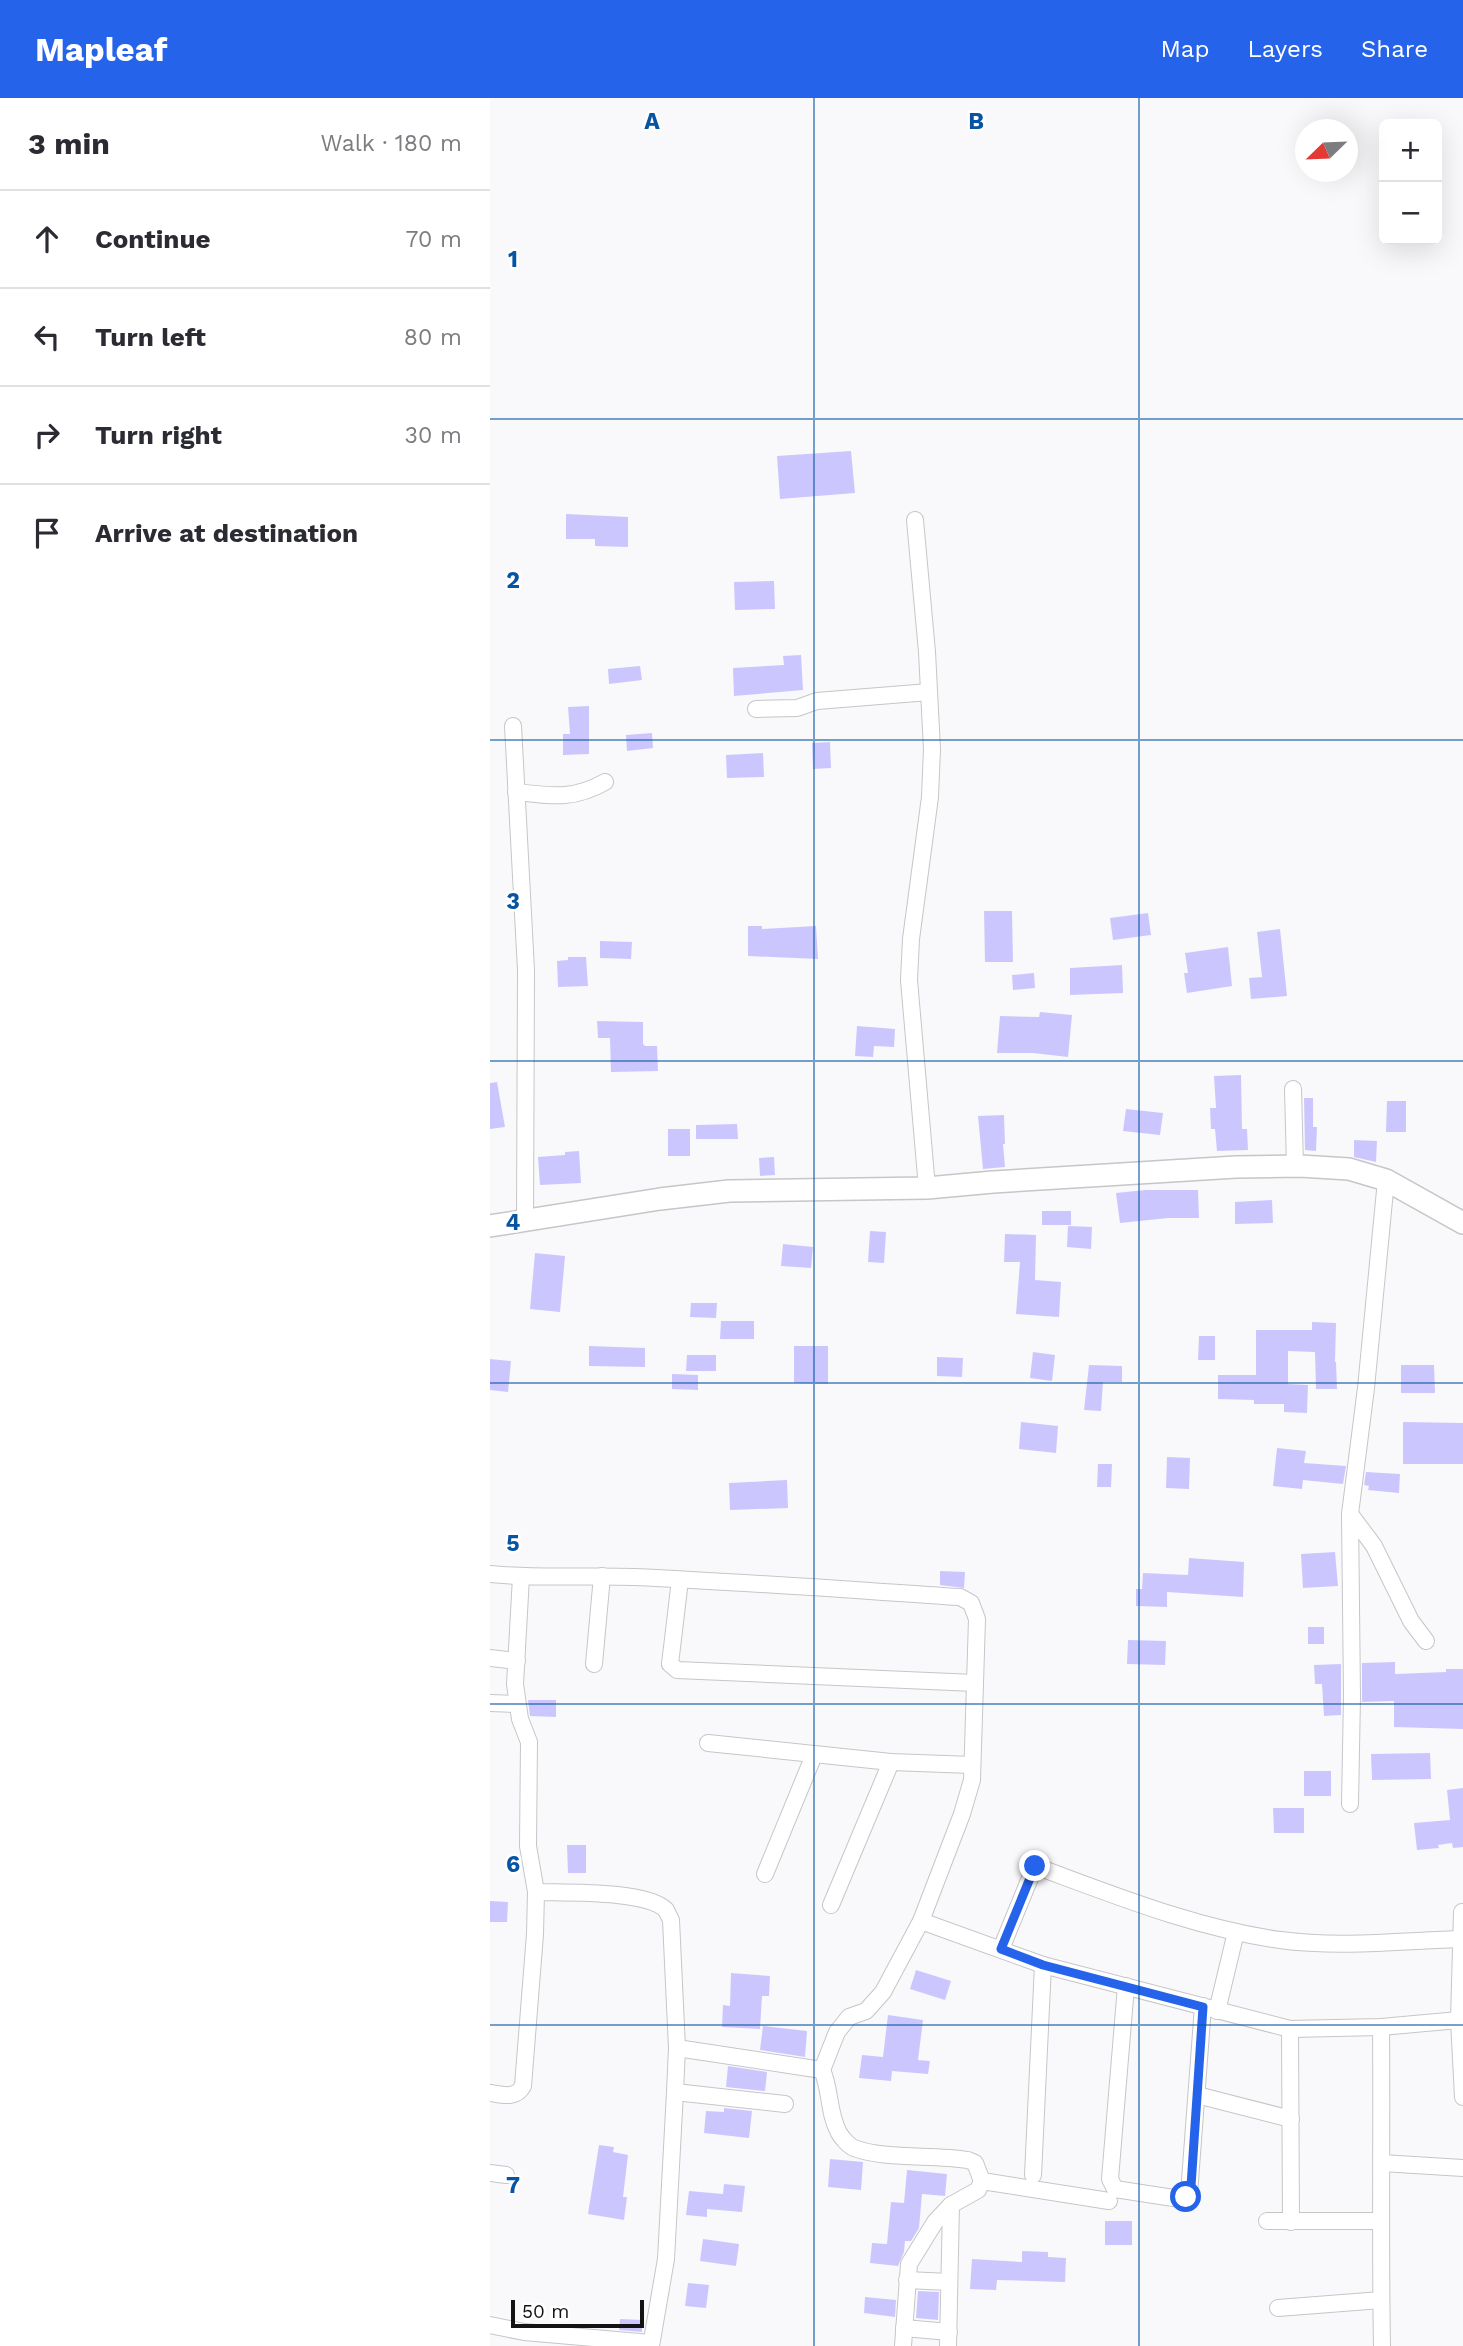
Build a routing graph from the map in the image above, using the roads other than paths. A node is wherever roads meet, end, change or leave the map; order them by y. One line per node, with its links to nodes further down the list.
1 (915, 520): 2 (street)
2 (929, 692): 3 (street); 10 (street)
3 (756, 709)
4 (513, 726): 6 (street)
5 (605, 782): 6 (street)
6 (516, 792): 11 (street)
7 (1293, 1089): 8 (street)
8 (1294, 1166): 9 (street); 10 (street)
9 (1386, 1180): 12 (street); 14 (street)
10 (927, 1188): 11 (street)
11 (525, 1222): 13 (street)
12 (1463, 1223)
13 (490, 1226)
14 (1350, 1514): 19 (street); 30 (street)
15 (490, 1574): 17 (street)
16 (602, 1576): 17 (street); 18 (street); 22 (street)
17 (521, 1577): 21 (street)
18 (680, 1580): 23 (street); 23 (street)
19 (1426, 1641)
20 (490, 1658): 21 (street)
21 (517, 1661): 25 (street)
22 (594, 1664)
23 (975, 1683): 29 (street)
24 (490, 1703): 25 (street)
25 (517, 1704): 32 (street)
26 (708, 1743): 27 (street)
27 (814, 1755): 28 (street); 31 (street)
28 (891, 1762): 29 (street); 33 (street)
29 (972, 1765): 35 (street)
30 (1350, 1804)
31 (765, 1874)
32 (536, 1892): 45 (street); 48 (street)
33 (831, 1905)
34 (1462, 1912): 37 (street)
35 (921, 1920): 38 (street); 46 (street)
36 (1236, 1932): 37 (street); 38 (street); 41 (street)
37 (1461, 1939): 42 (street)
38 (1001, 1949): 39 (street)
39 (1043, 1965): 40 (street); 55 (street)
40 (1126, 1986): 41 (street); 49 (street)
41 (1210, 2009): 44 (street); 49 (street)
42 (1459, 2020): 43 (street); 50 (street)
43 (1381, 2027): 44 (street); 53 (street)
44 (1290, 2029): 52 (street)
45 (677, 2048): 46 (street); 47 (street)
46 (822, 2070): 56 (street)
47 (675, 2092): 51 (street); 69 (street)
48 (490, 2093)
49 (1197, 2095): 52 (street)
50 (1463, 2097)
51 (785, 2104)
52 (1292, 2119): 61 (street)
53 (1382, 2163): 54 (street); 60 (street)
54 (1463, 2168)
55 (1033, 2175)
56 (982, 2181): 57 (street); 58 (street)
57 (1109, 2201)
58 (951, 2205): 62 (street); 63 (street)
59 (1267, 2221): 61 (street)
60 (1380, 2221): 61 (street); 64 (street)
61 (1291, 2222)
62 (907, 2280): 63 (street); 67 (street)
63 (949, 2282): 68 (street)
64 (1381, 2300): 65 (street); 71 (street)
65 (1278, 2308)
66 (490, 2325): 69 (street)
67 (904, 2328): 68 (street); 70 (street)
68 (948, 2339)
69 (651, 2345)
70 (903, 2346)
71 (1382, 2346)

